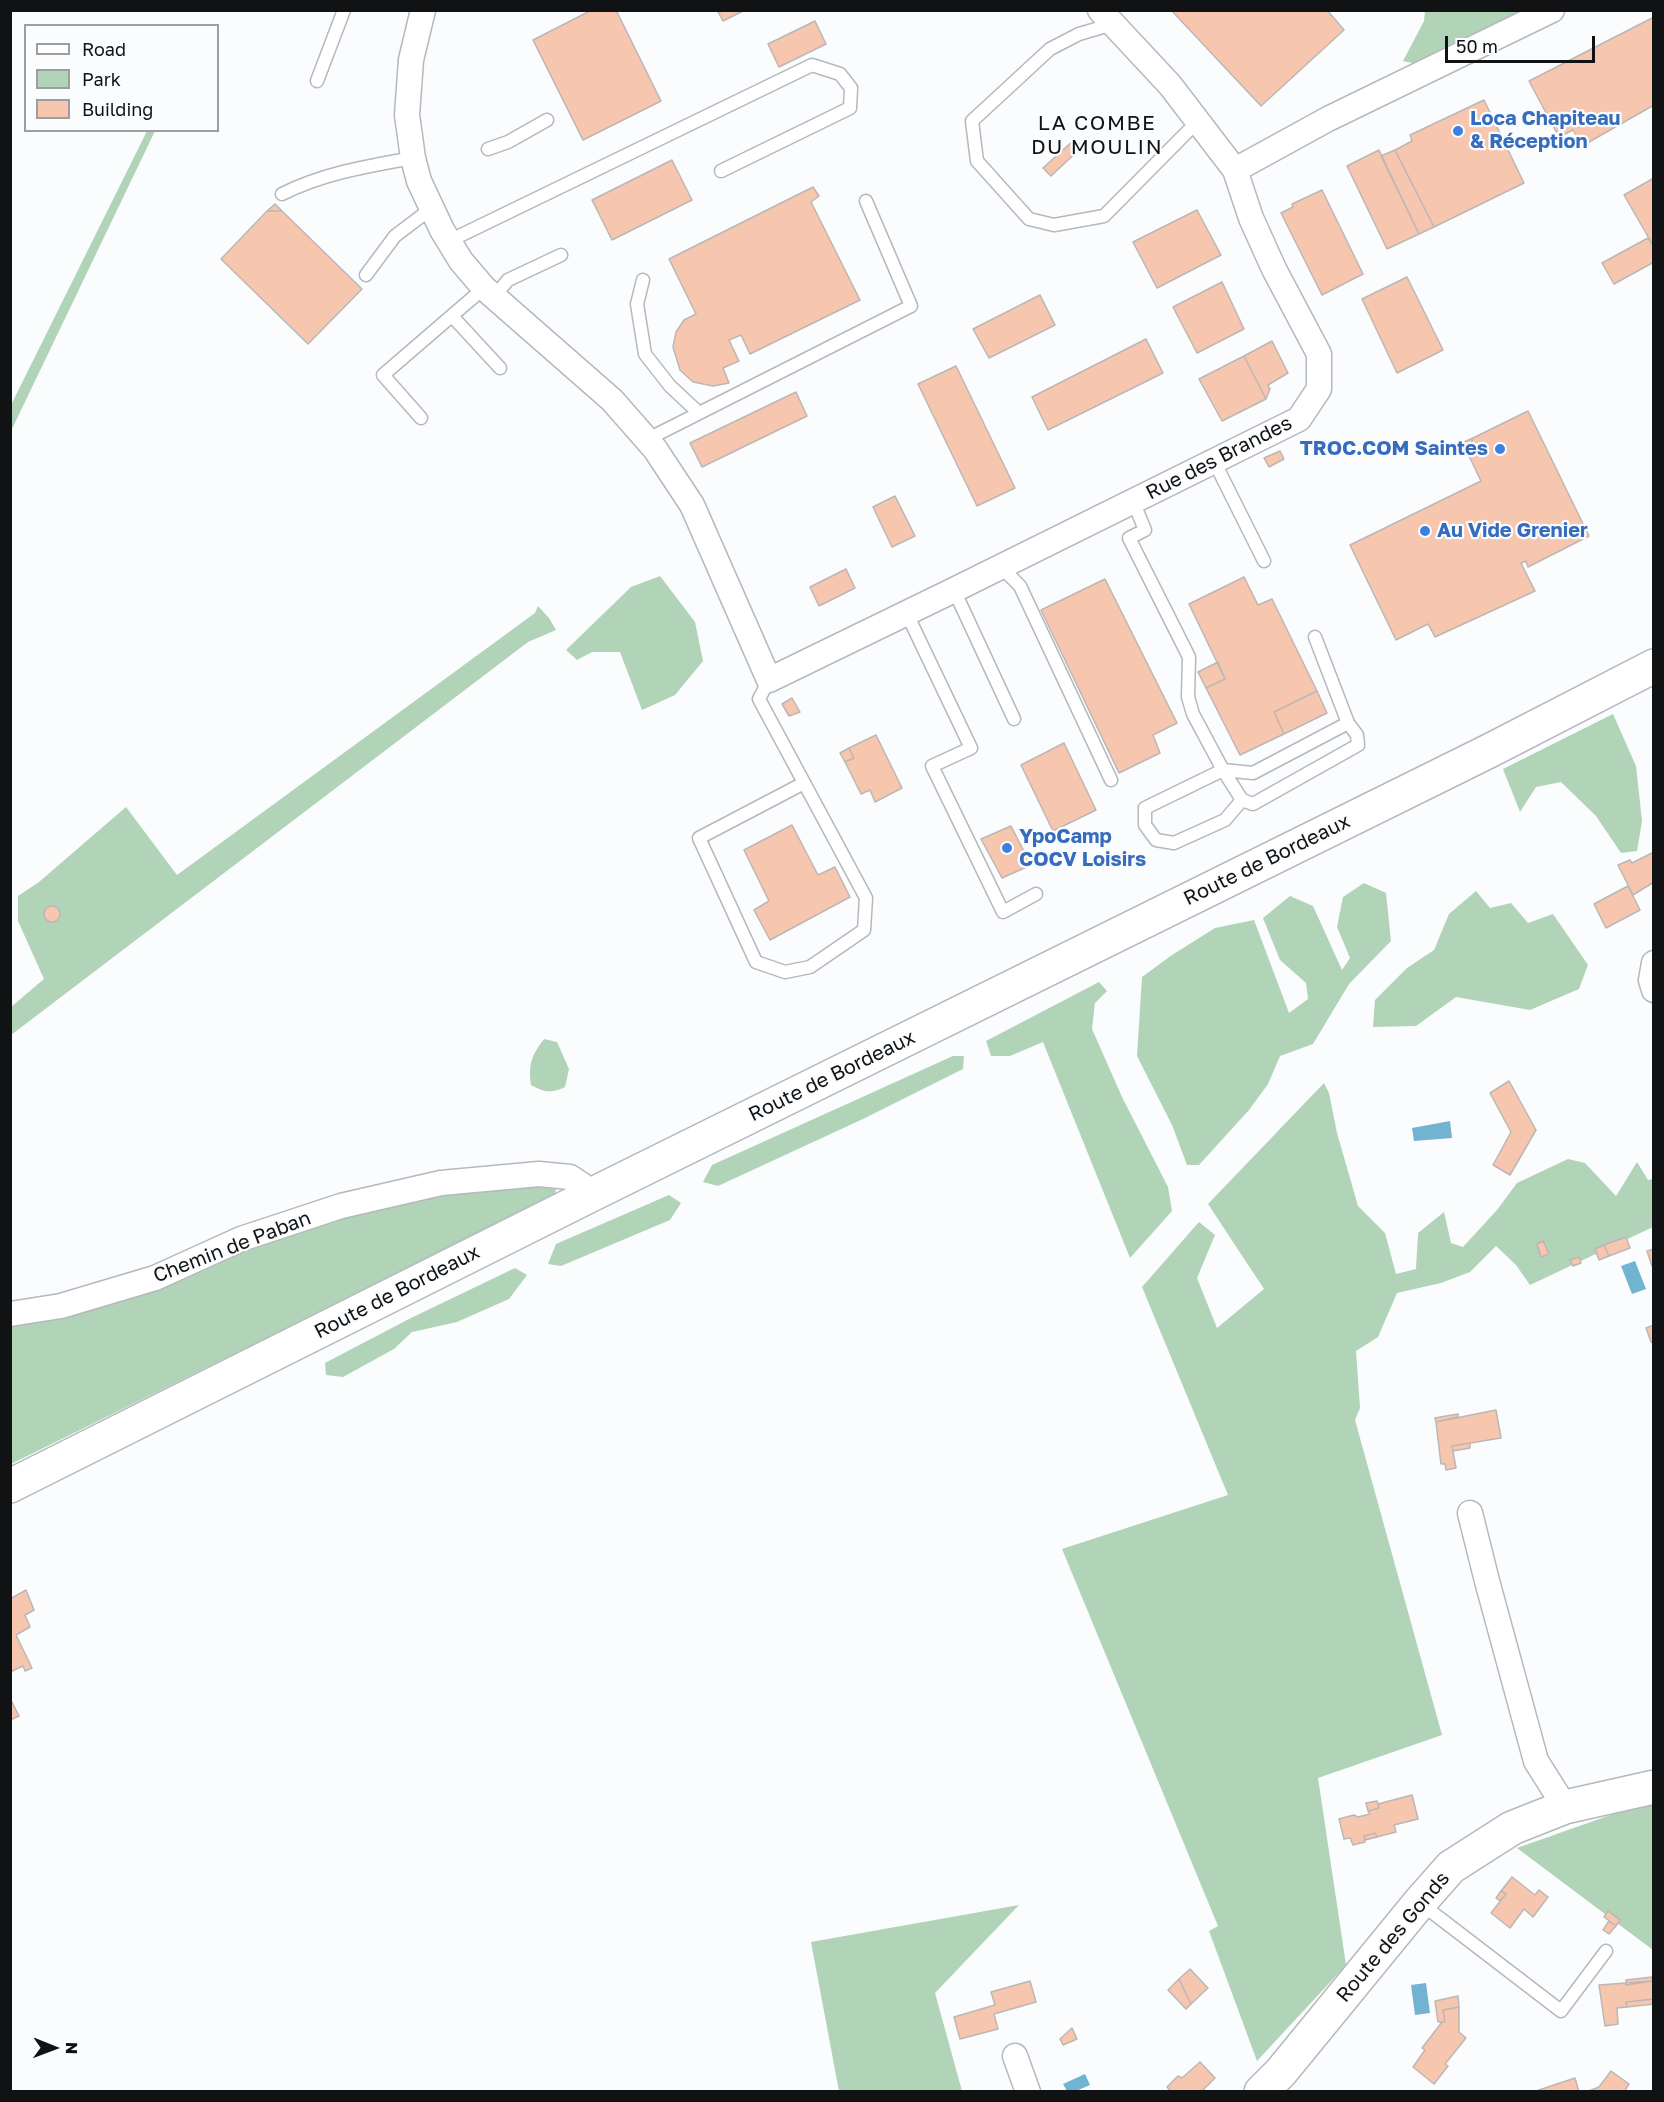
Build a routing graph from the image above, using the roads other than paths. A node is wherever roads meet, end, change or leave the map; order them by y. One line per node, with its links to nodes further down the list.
1 (344, 10): 5 (lane)
2 (423, 10): 9 (street)
3 (1552, 10): 10 (street)
4 (1107, 17): 7 (street); 7 (lane)
5 (317, 81)
6 (548, 120): 8 (lane)
7 (1198, 121): 10 (street)
8 (488, 148)
9 (413, 158): 12 (lane); 14 (street)
10 (1236, 170): 25 (street, Rue des Brandes)
11 (721, 171): 15 (lane)
12 (282, 194)
13 (866, 201): 22 (lane)
14 (432, 208): 15 (street); 17 (lane)
15 (449, 241): 19 (street)
16 (561, 255): 19 (lane)
17 (366, 275)
18 (643, 280): 22 (lane)
19 (489, 293): 20 (lane); 24 (street)
20 (452, 316): 21 (lane); 23 (lane)
21 (500, 368)
22 (699, 413): 24 (lane)
23 (421, 418)
24 (646, 440): 33 (street)
25 (1214, 461): 26 (street, Rue des Brandes); 27 (lane)
26 (1133, 501): 28 (street, Rue des Brandes); 36 (lane)
27 (1264, 561)
28 (1001, 567): 29 (street, Rue des Brandes); 37 (lane)
29 (954, 591): 30 (street, Rue des Brandes); 34 (lane)
30 (907, 614): 33 (street, Rue des Brandes); 40 (lane)
31 (1315, 637): 35 (lane)
32 (1653, 666): 43 (main road, Route de Bordeaux)
33 (769, 680): 38 (lane)
34 (1014, 719)
35 (1347, 723): 36 (lane); 39 (lane)
36 (1223, 770): 39 (lane); 39 (lane)
37 (1111, 780)
38 (804, 783): 38 (lane)
39 (1242, 800)
40 (1036, 894)
41 (1653, 963): 42 (street)
42 (1653, 990)
43 (591, 1195): 44 (street, Chemin de Paban); 45 (main road, Route de Bordeaux)
44 (10, 1314)
45 (10, 1486)
46 (1470, 1513): 48 (street)
47 (1653, 1787): 48 (main road, Route des Gonds)
48 (1565, 1807): 49 (main road, Route des Gonds)
49 (1419, 1902): 50 (lane); 52 (main road, Route des Gonds)
50 (1606, 1951)
51 (1015, 2056): 53 (street)
52 (1275, 2085)
53 (1028, 2091)

